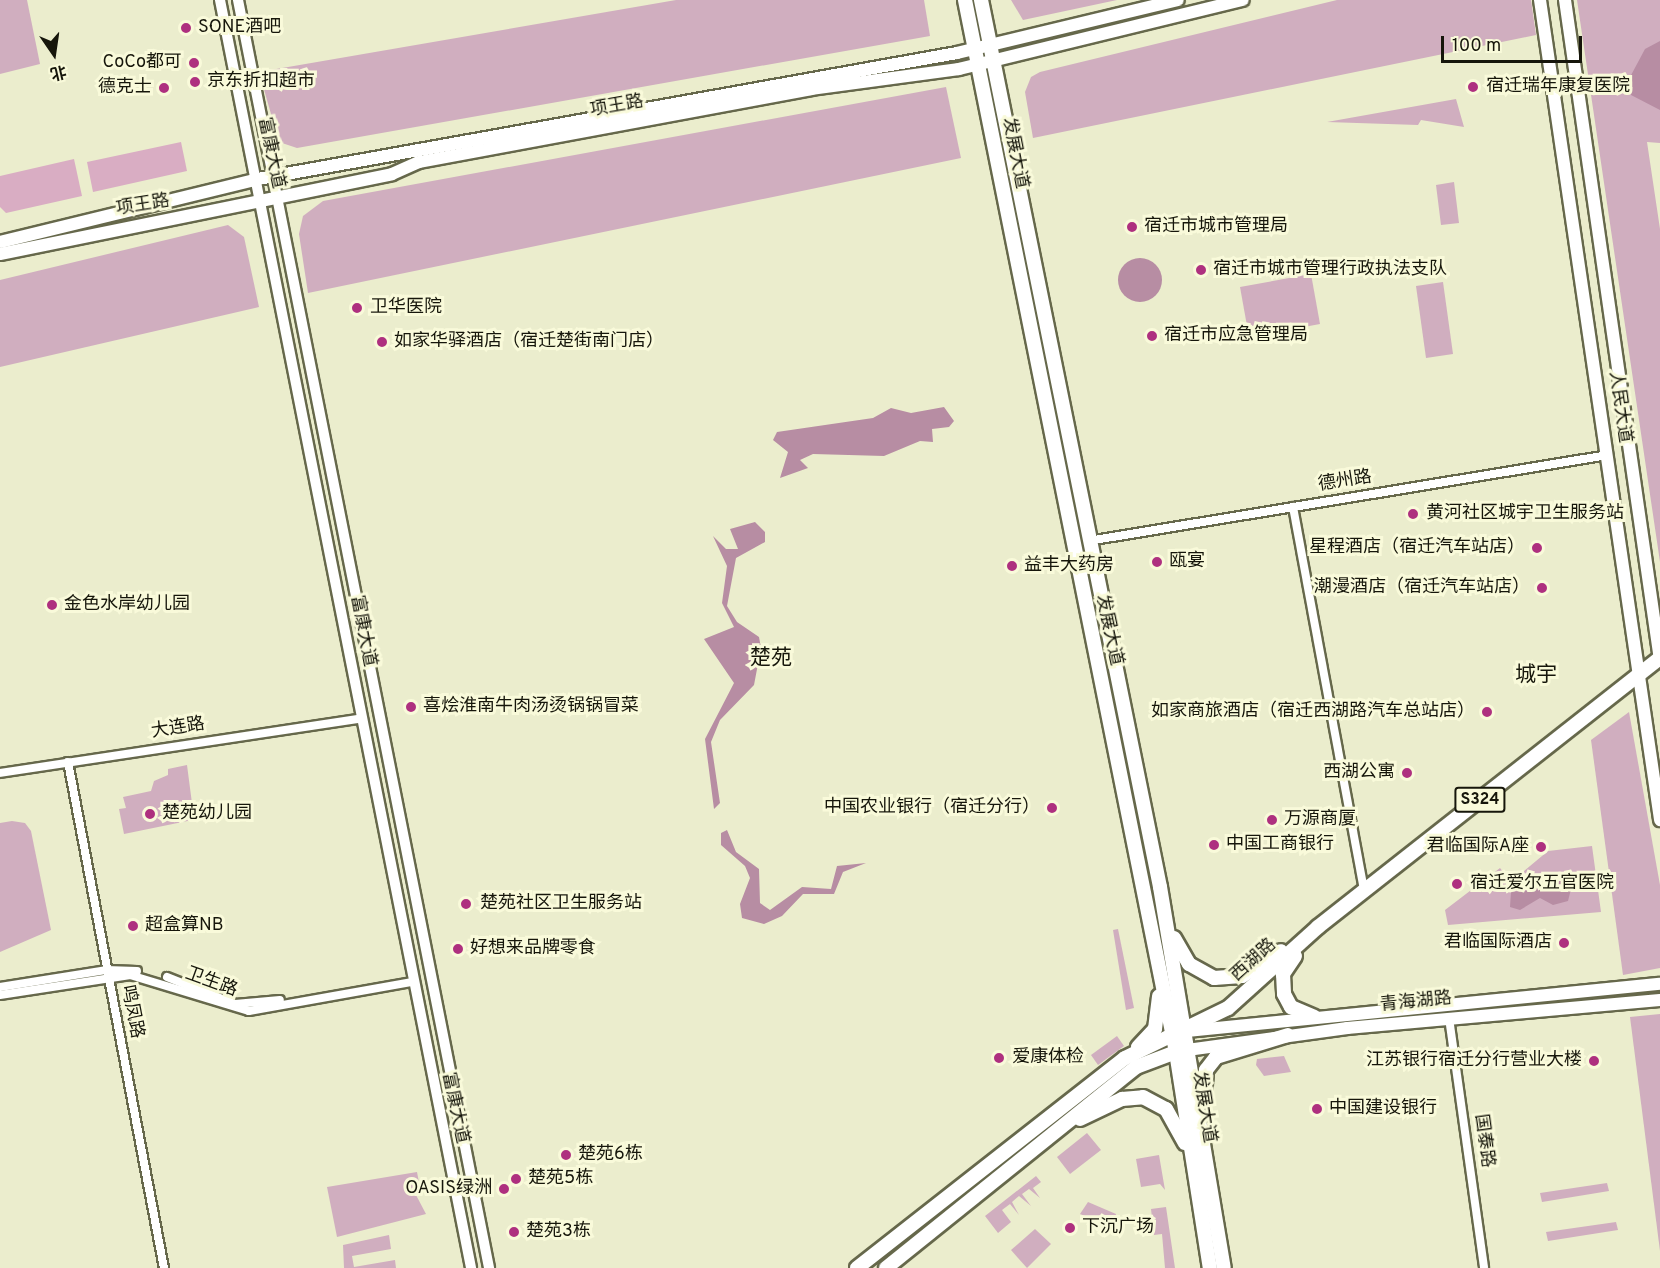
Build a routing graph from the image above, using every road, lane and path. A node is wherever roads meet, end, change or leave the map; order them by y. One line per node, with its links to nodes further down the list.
1 (220, 0): 12 (street, 富康大道)
2 (238, 0): 11 (street, 富康大道)
3 (965, 0): 9 (main road, 发展大道)
4 (981, 0): 9 (main road, 发展大道)
5 (1178, 0): 9 (main road, 项王路)
6 (1243, 0): 10 (main road, 项王路)
7 (1540, 0): 17 (main road, 人民大道)
8 (1565, 0): 20 (main road, 人民大道)
9 (982, 48): 10 (main road, 发展大道); 11 (main road, 项王路)
10 (985, 63): 13 (main road, 项王路); 19 (main road, 发展大道); 35 (main road, 发展大道)
11 (276, 176): 12 (main road, 项王路); 13 (street, 富康大道)
12 (258, 179): 14 (street, 富康大道); 15 (main road, 项王路)
13 (280, 195): 14 (main road, 项王路); 50 (street, 富康大道)
14 (262, 199): 16 (main road, 项王路); 24 (street, 富康大道)
15 (0, 242)
16 (0, 254)
17 (1608, 455): 18 (street, 德州路); 21 (main road, 人民大道)
18 (1293, 507): 19 (street, 德州路); 30 (street)
19 (1088, 541): 29 (main road, 发展大道)
20 (1651, 596): 21 (main road); 22 (main road, 人民大道)
21 (1631, 599): 23 (main road, 人民大道)
22 (1660, 658): 23 (main road, 西湖路 / S324)
23 (1641, 672): 25 (main road, 人民大道); 30 (main road, 西湖路 / S324)
24 (362, 718): 26 (street, 大连路); 33 (street, 富康大道)
25 (1654, 731): 28 (main road, 人民大道)
26 (68, 762): 27 (street, 大连路); 32 (street, 鸣凤路)
27 (0, 773)
28 (1660, 820)
29 (1160, 887): 31 (main road); 41 (main road, 发展大道)
30 (1364, 891): 31 (main road, 西湖路 / S324)
31 (1318, 927): 39 (main road); 41 (main road, 西湖路 / S324)
32 (106, 973): 33 (street, 卫生路); 36 (street, 卫生路); 37 (street, 卫生路); 48 (street, 鸣凤路)
33 (411, 979): 49 (street, 富康大道)
34 (1660, 984): 39 (main road, 青海湖路)
35 (1161, 985): 43 (main road, 发展大道); 45 (main road)
36 (0, 987)
37 (0, 995)
38 (1660, 1000): 40 (main road, 青海湖路)
39 (1314, 1017): 41 (main road, 青海湖路)
40 (1449, 1018): 42 (main road, 青海湖路); 55 (street, 国泰路)
41 (1187, 1031): 43 (main road, 西湖路); 44 (main road, 发展大道)
42 (1288, 1035): 44 (main road, 青海湖路); 47 (main road)
43 (1173, 1037): 44 (main road, 发展大道); 45 (main road, 西湖路)
44 (1183, 1050): 46 (main road); 47 (main road, 发展大道)
45 (1125, 1058): 51 (main road, 西湖路)
46 (1047, 1138): 47 (main road); 52 (main road)
47 (1201, 1161): 53 (main road, 发展大道); 54 (main road, 发展大道)
48 (164, 1268)
49 (471, 1268)
50 (489, 1268)
51 (857, 1268)
52 (886, 1268)
53 (1210, 1268)
54 (1224, 1268)
55 (1484, 1268)

